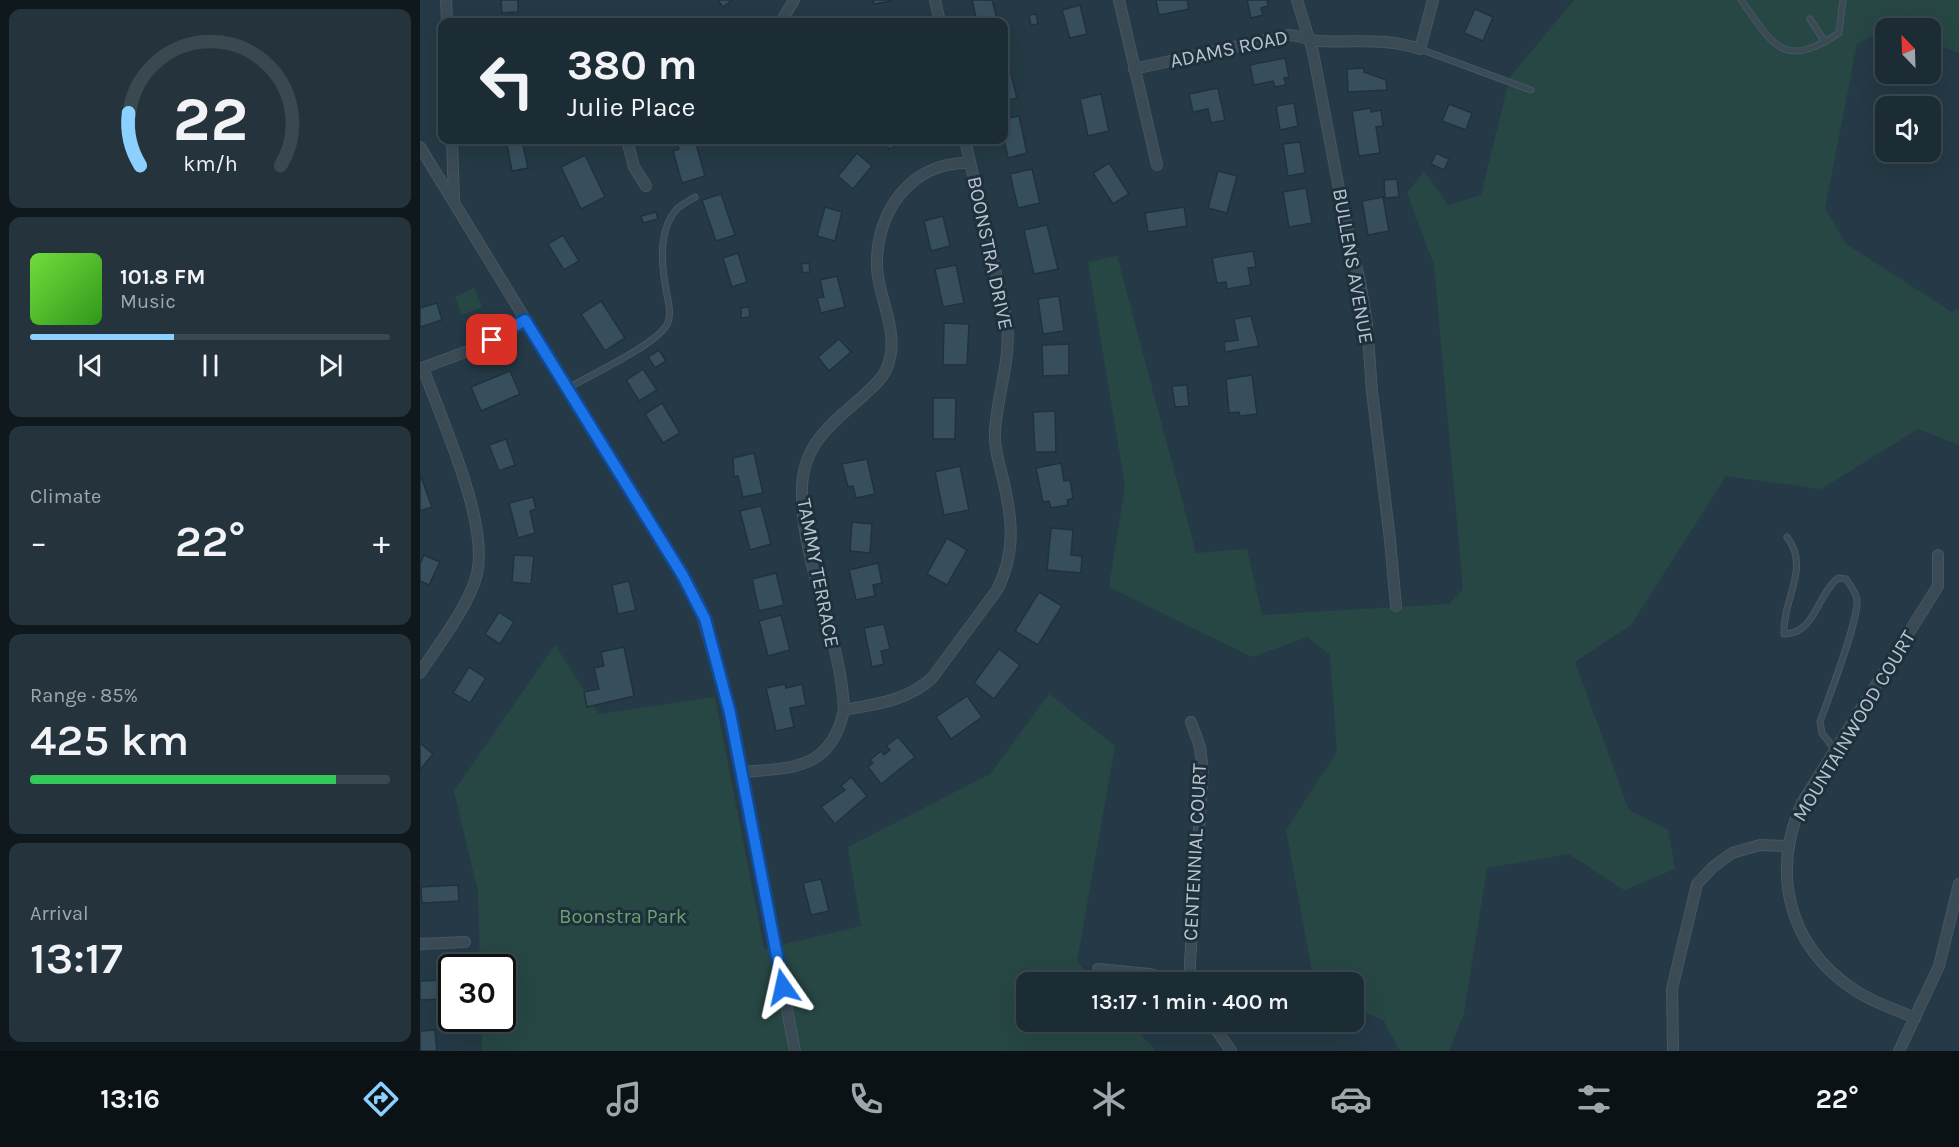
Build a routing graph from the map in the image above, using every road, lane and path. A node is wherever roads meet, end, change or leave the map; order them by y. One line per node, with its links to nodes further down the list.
1 (446, 0): 9 (street)
2 (794, 0): 10 (street)
3 (935, 0): 11 (street)
4 (1119, 0): 16 (street)
5 (1297, 0): 13 (street, BULLENS AVENUE)
6 (1433, 0): 15 (street)
7 (1742, 0): 14 (lane)
8 (1843, 0): 14 (lane)
9 (447, 18)
10 (783, 18)
11 (939, 18)
12 (1810, 19): 14 (lane)
13 (1308, 37): 15 (street, ADAMS ROAD); 16 (street, ADAMS ROAD); 32 (street, BULLENS AVENUE)
14 (1825, 42)
15 (1420, 49): 17 (lane, ADAMS ROAD)
16 (1134, 69): 23 (street)
17 (1531, 90)
18 (452, 144): 26 (street)
19 (628, 144): 24 (street)
20 (966, 144): 22 (street, BOONSTRA DRIVE)
21 (420, 147): 26 (street)
22 (970, 163): 34 (street, TAMMY TERRACE); 34 (street, BOONSTRA DRIVE)
23 (1158, 165)
24 (646, 186)
25 (695, 197): 29 (lane)
26 (454, 204): 27 (street)
27 (525, 320): 28 (street); 29 (street)
28 (422, 369): 33 (street)
29 (567, 389): 37 (street)
30 (1787, 537): 36 (lane)
31 (1938, 555): 36 (street, MOUNTAINWOOD COURT)
32 (1396, 606)
33 (420, 673)
34 (844, 710): 37 (street, TAMMY TERRACE)
35 (1191, 722): 44 (street, CENTENNIAL COURT)
36 (1835, 750): 38 (street, MOUNTAINWOOD COURT)
37 (741, 772): 47 (street)
38 (1788, 846): 45 (street, MOUNTAINWOOD COURT); 49 (street)
39 (1959, 884): 45 (street)
40 (465, 942): 41 (street)
41 (420, 944)
42 (1098, 969): 43 (street)
43 (1129, 972)
44 (1191, 972)
45 (1915, 1018): 50 (street)
46 (1218, 1032): 48 (street)
47 (795, 1051)
48 (1231, 1051)
49 (1673, 1051)
50 (1899, 1051)

